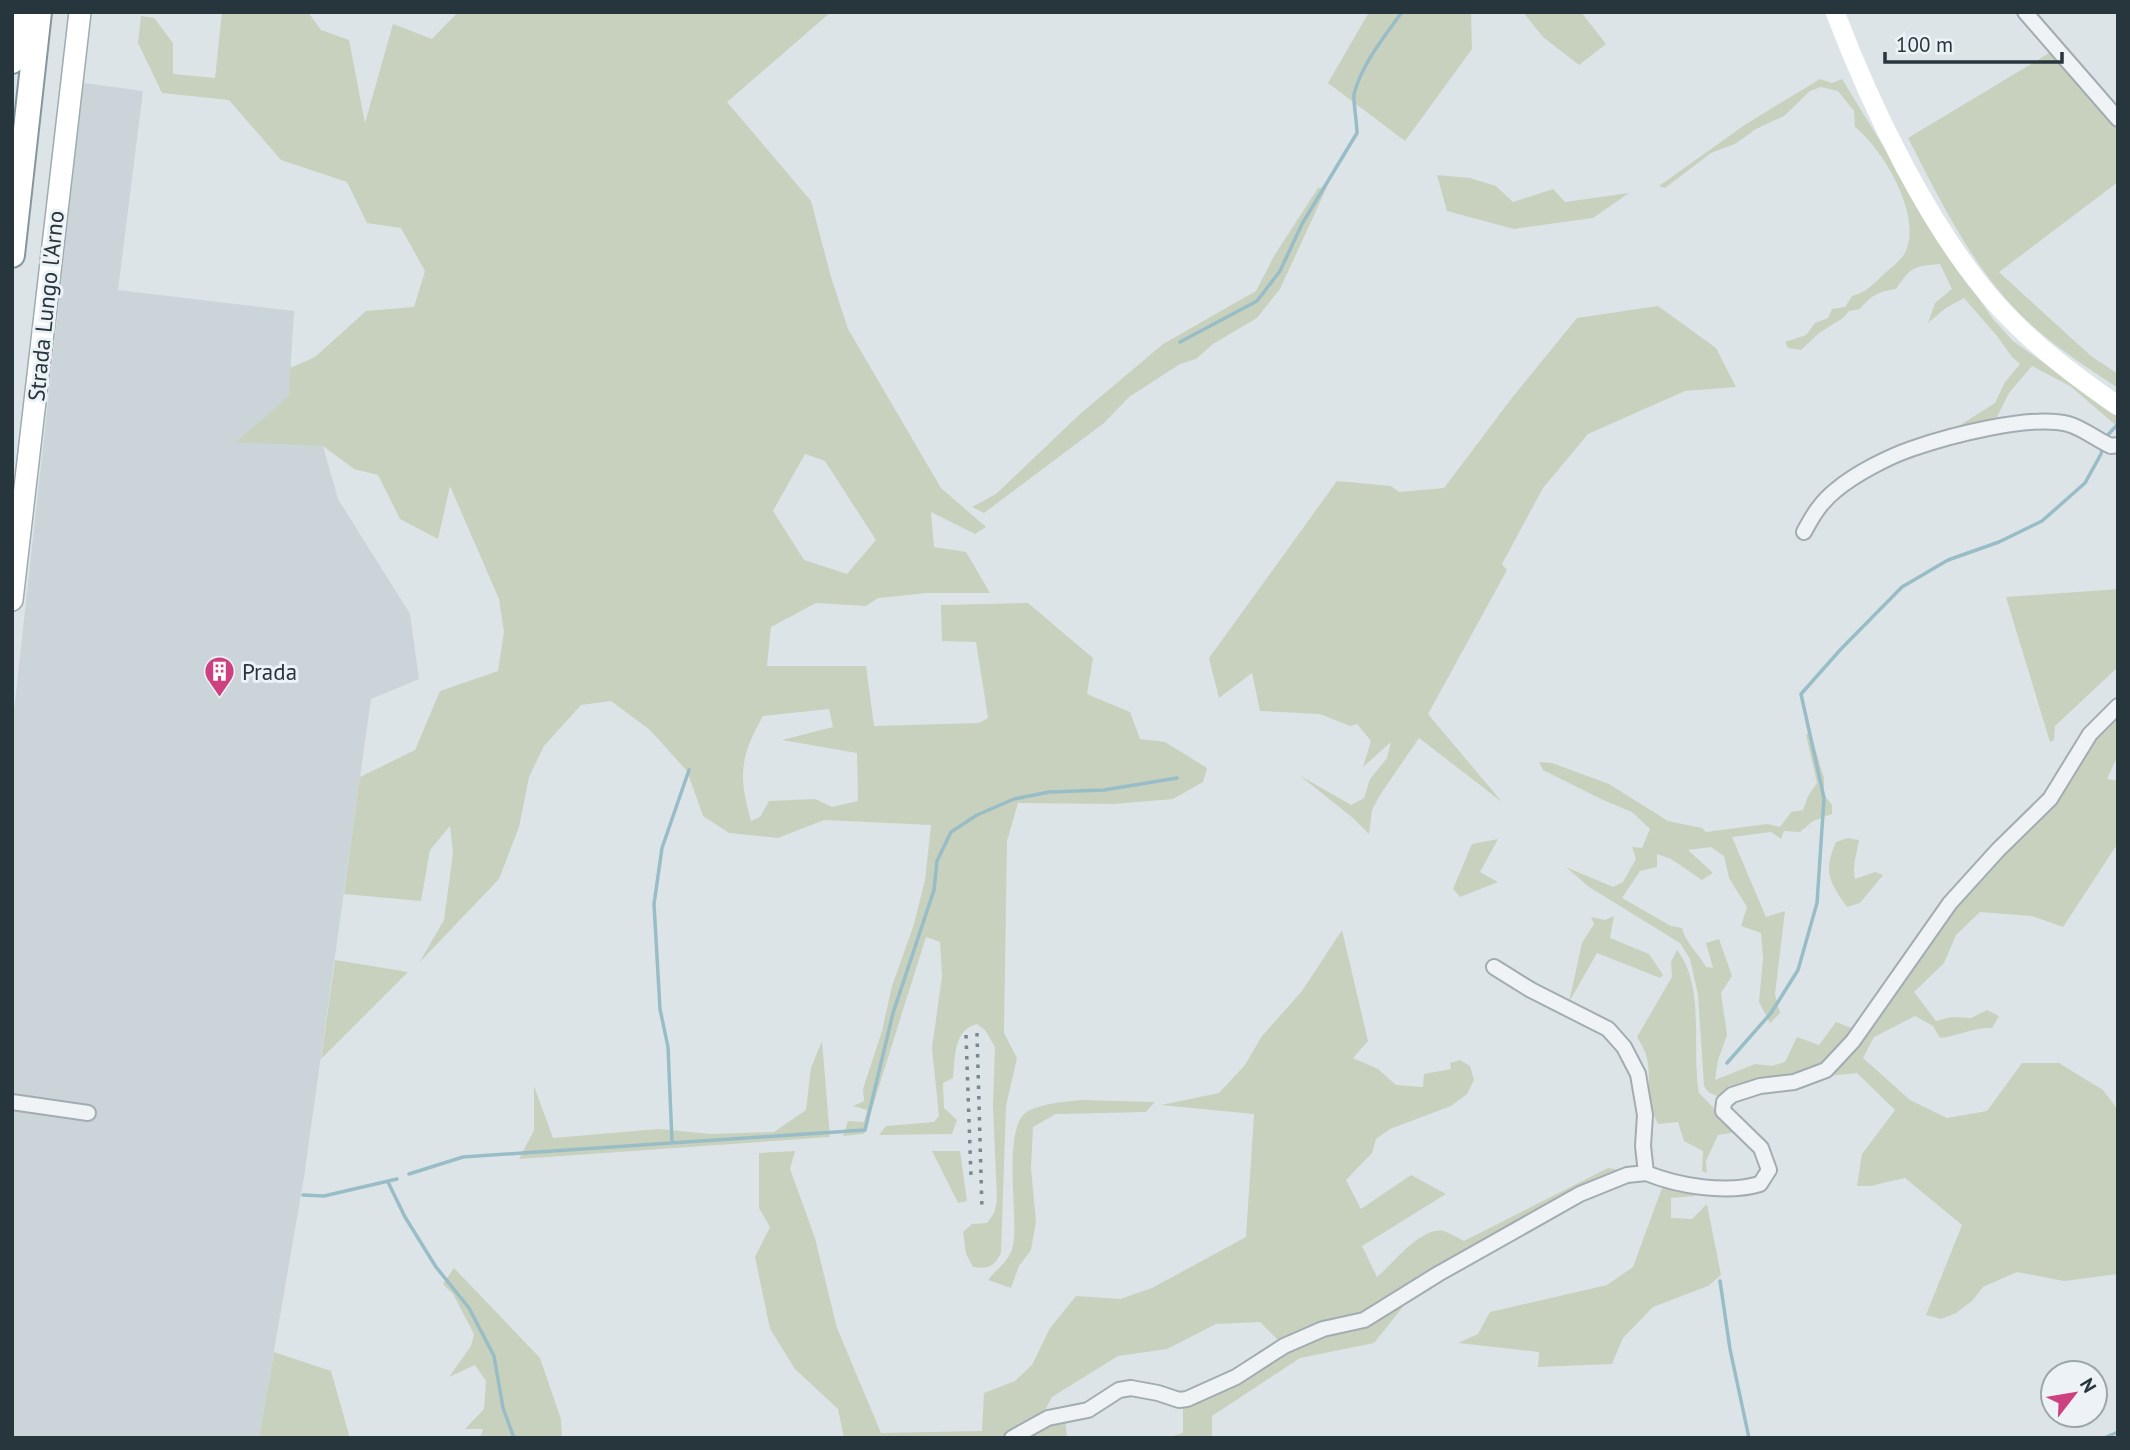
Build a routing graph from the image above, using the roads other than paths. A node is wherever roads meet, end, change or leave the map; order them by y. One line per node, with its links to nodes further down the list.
1 (18, 12): 6 (highway)
2 (39, 12): 8 (highway)
3 (80, 12): 12 (main road, Strada Lungo l'Arno)
4 (1835, 12): 9 (main road)
5 (2025, 12): 7 (street)
6 (12, 61)
7 (2118, 118)
8 (12, 255)
9 (2118, 406)
10 (2118, 445): 11 (street)
11 (1804, 532)
12 (12, 600)
13 (2118, 706): 17 (street)
14 (1494, 967): 17 (street)
15 (12, 1102): 16 (street)
16 (88, 1112)
17 (1646, 1173): 18 (street)
18 (1012, 1438)

